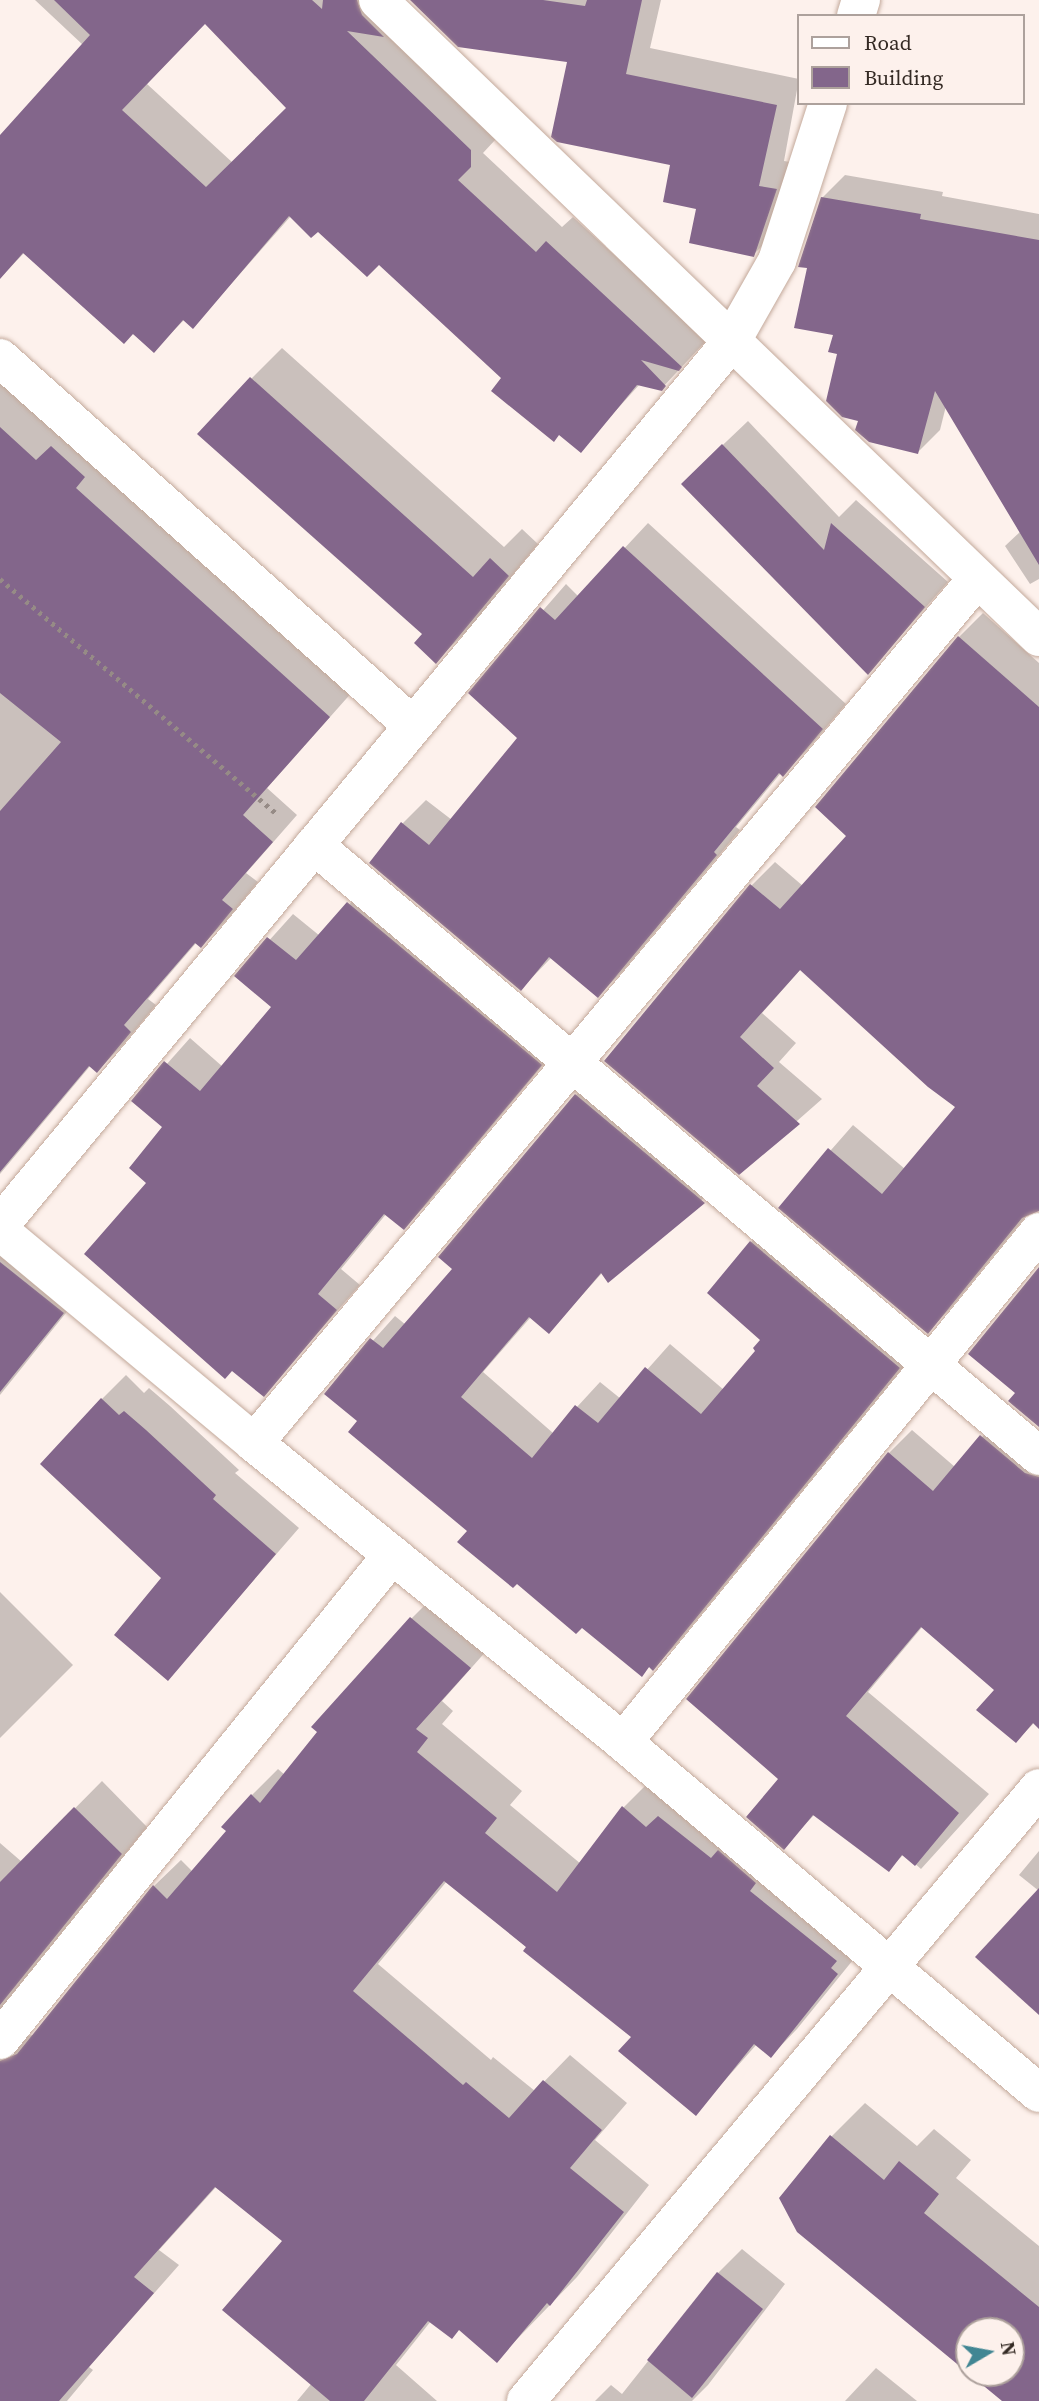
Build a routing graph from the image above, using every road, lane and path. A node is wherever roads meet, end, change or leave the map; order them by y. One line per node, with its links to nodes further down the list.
1 (378, 0): 3 (street)
2 (827, 105): 3 (street)
3 (731, 342): 6 (street); 8 (street)
4 (0, 358): 8 (street)
5 (0, 579): 9 (path)
6 (977, 579): 7 (street); 10 (street)
7 (1039, 637)
8 (413, 726): 9 (street)
9 (314, 845): 10 (street); 11 (street)
10 (572, 1063): 14 (street); 15 (street)
11 (0, 1225)
12 (0, 1231): 15 (street)
13 (1039, 1232): 14 (street)
14 (930, 1366): 16 (street); 18 (street)
15 (254, 1443): 17 (street)
16 (1039, 1456)
17 (392, 1555): 18 (street); 21 (street)
18 (623, 1742): 20 (street)
19 (1039, 1788): 20 (street)
20 (888, 1968): 22 (street); 23 (street)
21 (0, 2039)
22 (1039, 2093)
23 (526, 2401)

